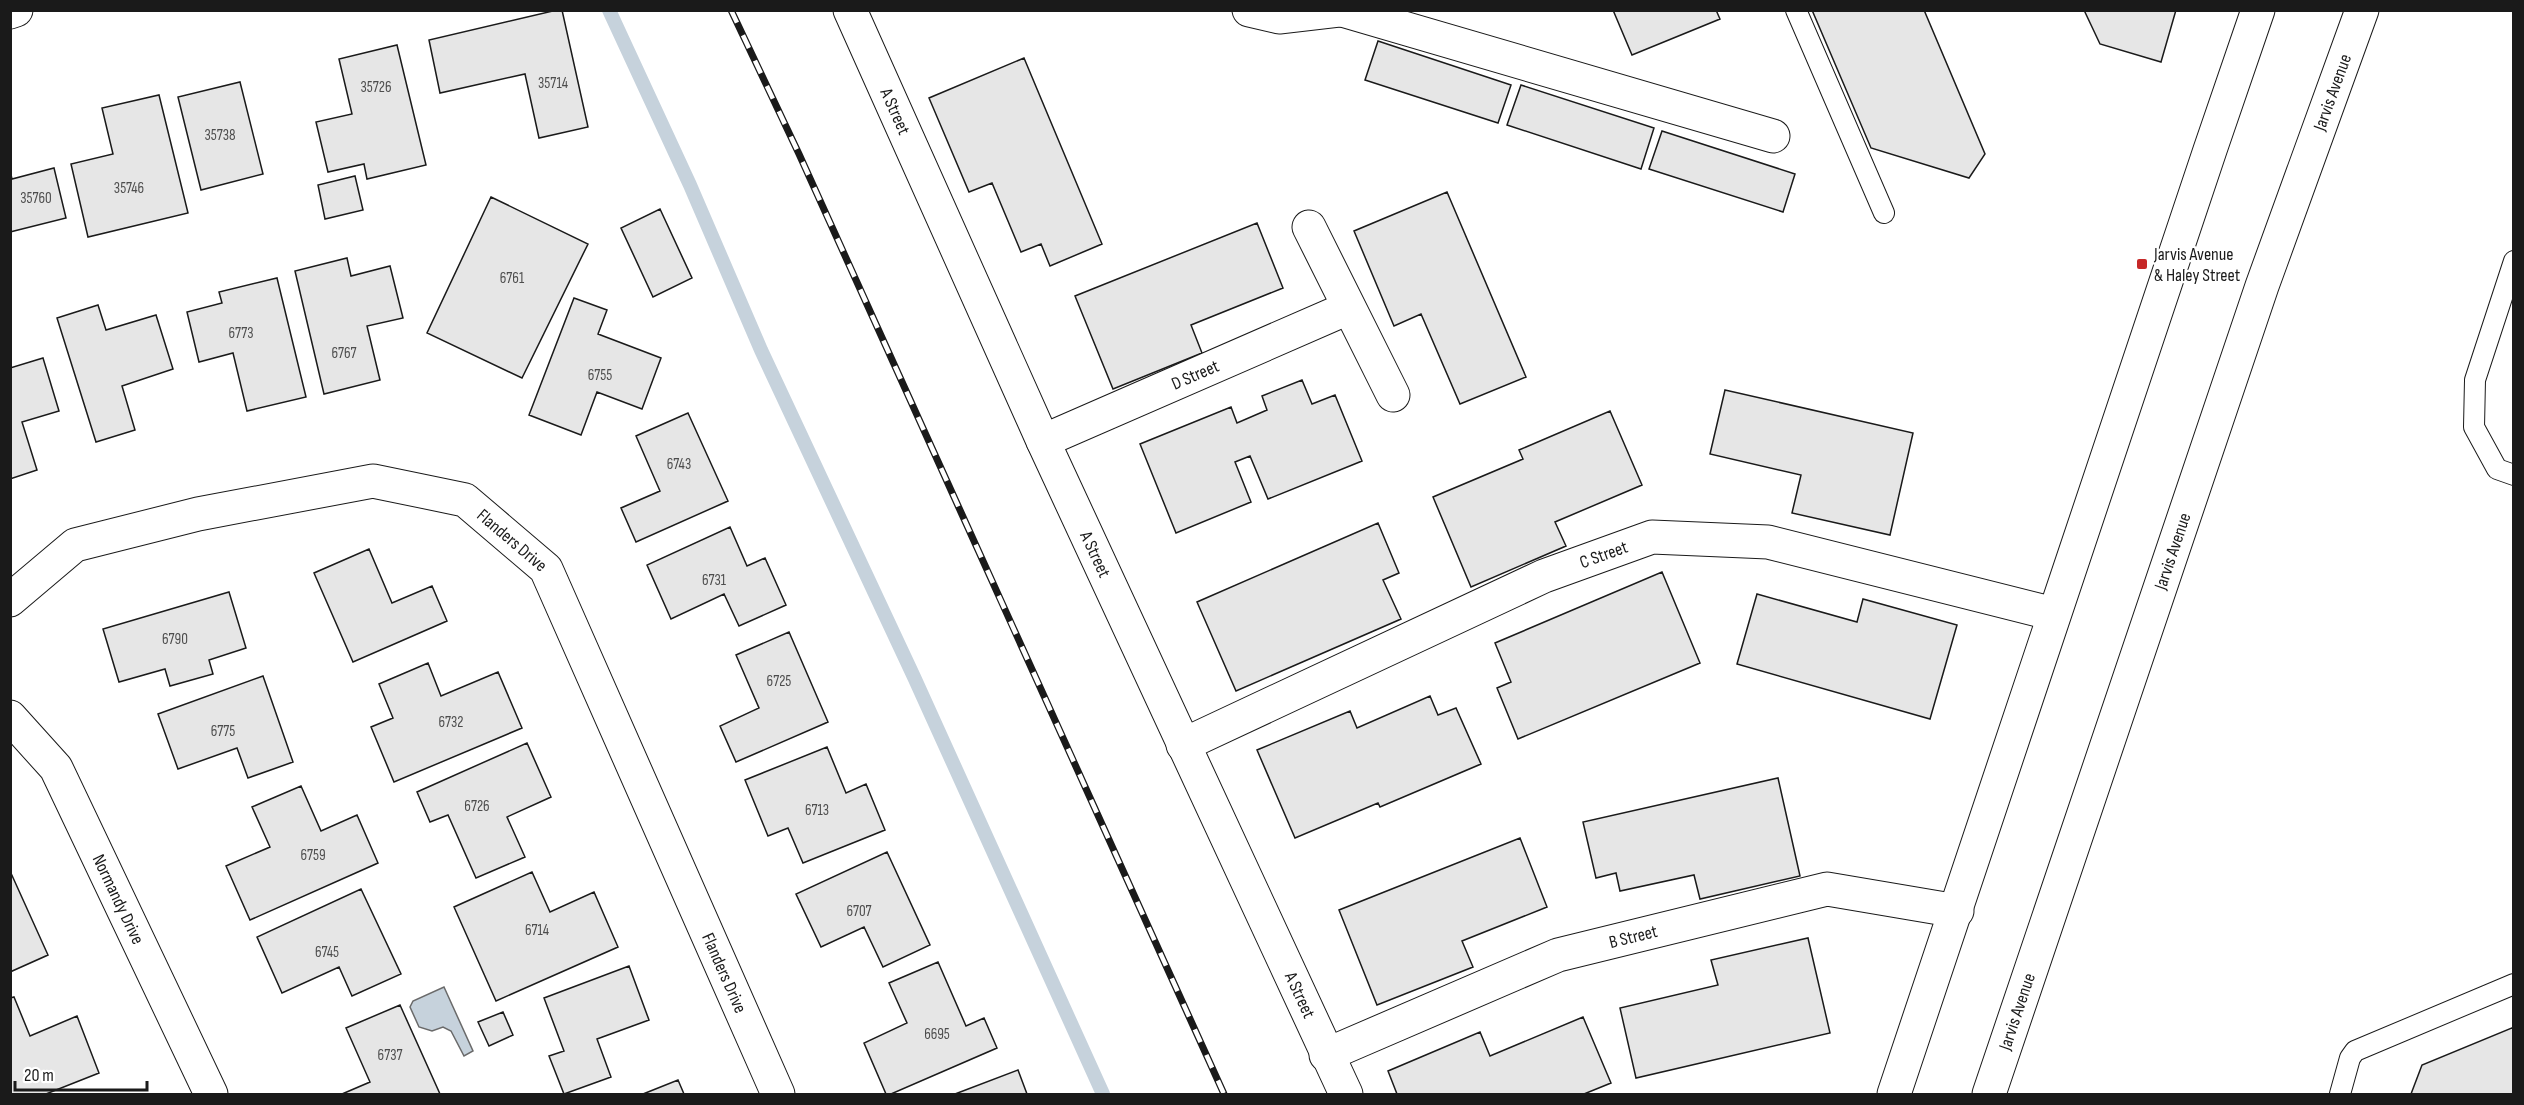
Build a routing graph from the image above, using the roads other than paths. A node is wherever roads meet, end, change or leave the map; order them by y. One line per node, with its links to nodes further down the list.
1 (16, 10): 8 (street)
2 (850, 10): 15 (street, A Street)
3 (1249, 10): 4 (street)
4 (1340, 10): 9 (street)
5 (1796, 10): 10 (lane)
6 (2258, 10): 18 (street)
7 (2362, 10): 28 (street, Jarvis Avenue)
8 (10, 12)
9 (1773, 136)
10 (1884, 213)
11 (1309, 227): 13 (street)
12 (2514, 261): 16 (lane)
13 (1348, 308): 14 (street); 15 (street, D Street)
14 (1393, 395)
15 (1043, 441): 20 (street, A Street)
16 (2514, 476)
17 (10, 600): 25 (street, Flanders Drive)
18 (2054, 614): 20 (street, C Street); 21 (street)
19 (10, 717): 24 (street, Normandy Drive)
20 (1184, 745): 23 (street, A Street)
21 (1957, 911): 23 (street, B Street); 27 (street)
22 (2514, 984): 29 (lane)
23 (1326, 1055): 26 (street, A Street)
24 (211, 1095)
25 (778, 1095)
26 (1346, 1095)
27 (1894, 1095)
28 (1989, 1095)
29 (2340, 1095)

